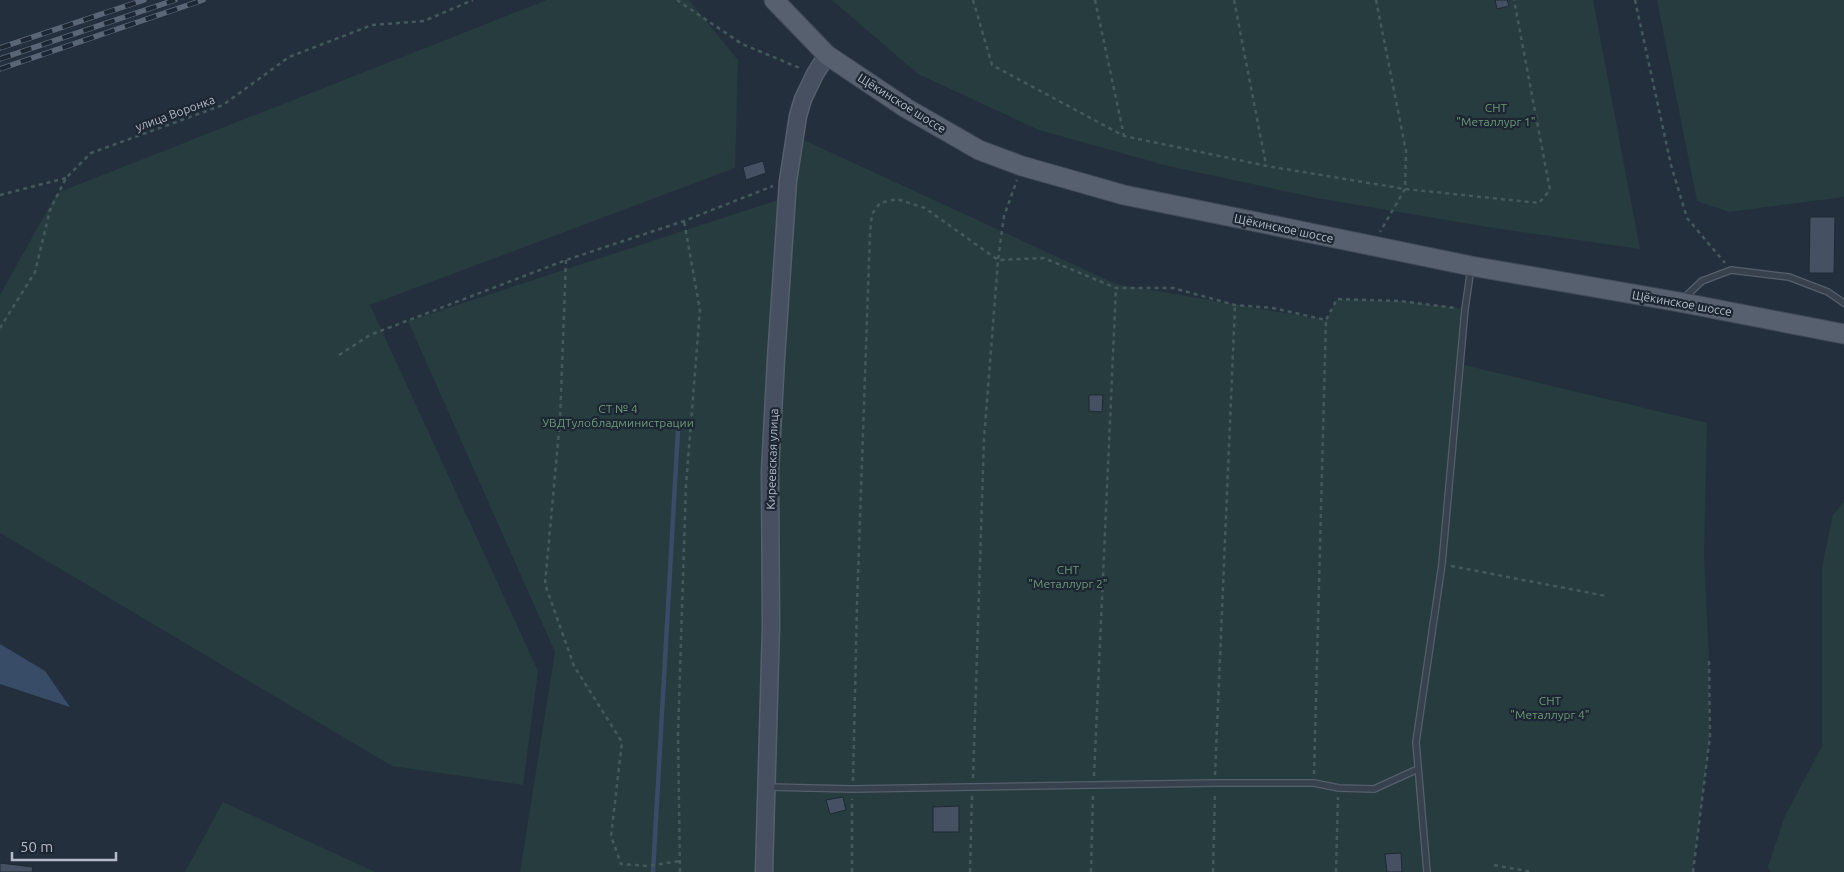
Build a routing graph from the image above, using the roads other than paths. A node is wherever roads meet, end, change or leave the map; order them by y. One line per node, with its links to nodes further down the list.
1 (774, 0): 2 (main road, Щёкинское шоссе)
2 (827, 54): 3 (main road, Щёкинское шоссе); 8 (street, Киреевская улица)
3 (1471, 266): 4 (main road, Щёкинское шоссе); 7 (lane)
4 (1679, 302): 5 (lane); 6 (main road, Щёкинское шоссе)
5 (1844, 303)
6 (1844, 334)
7 (1418, 769): 8 (lane); 10 (lane)
8 (766, 787): 9 (street, Киреевская улица)
9 (764, 872)
10 (1427, 872)

